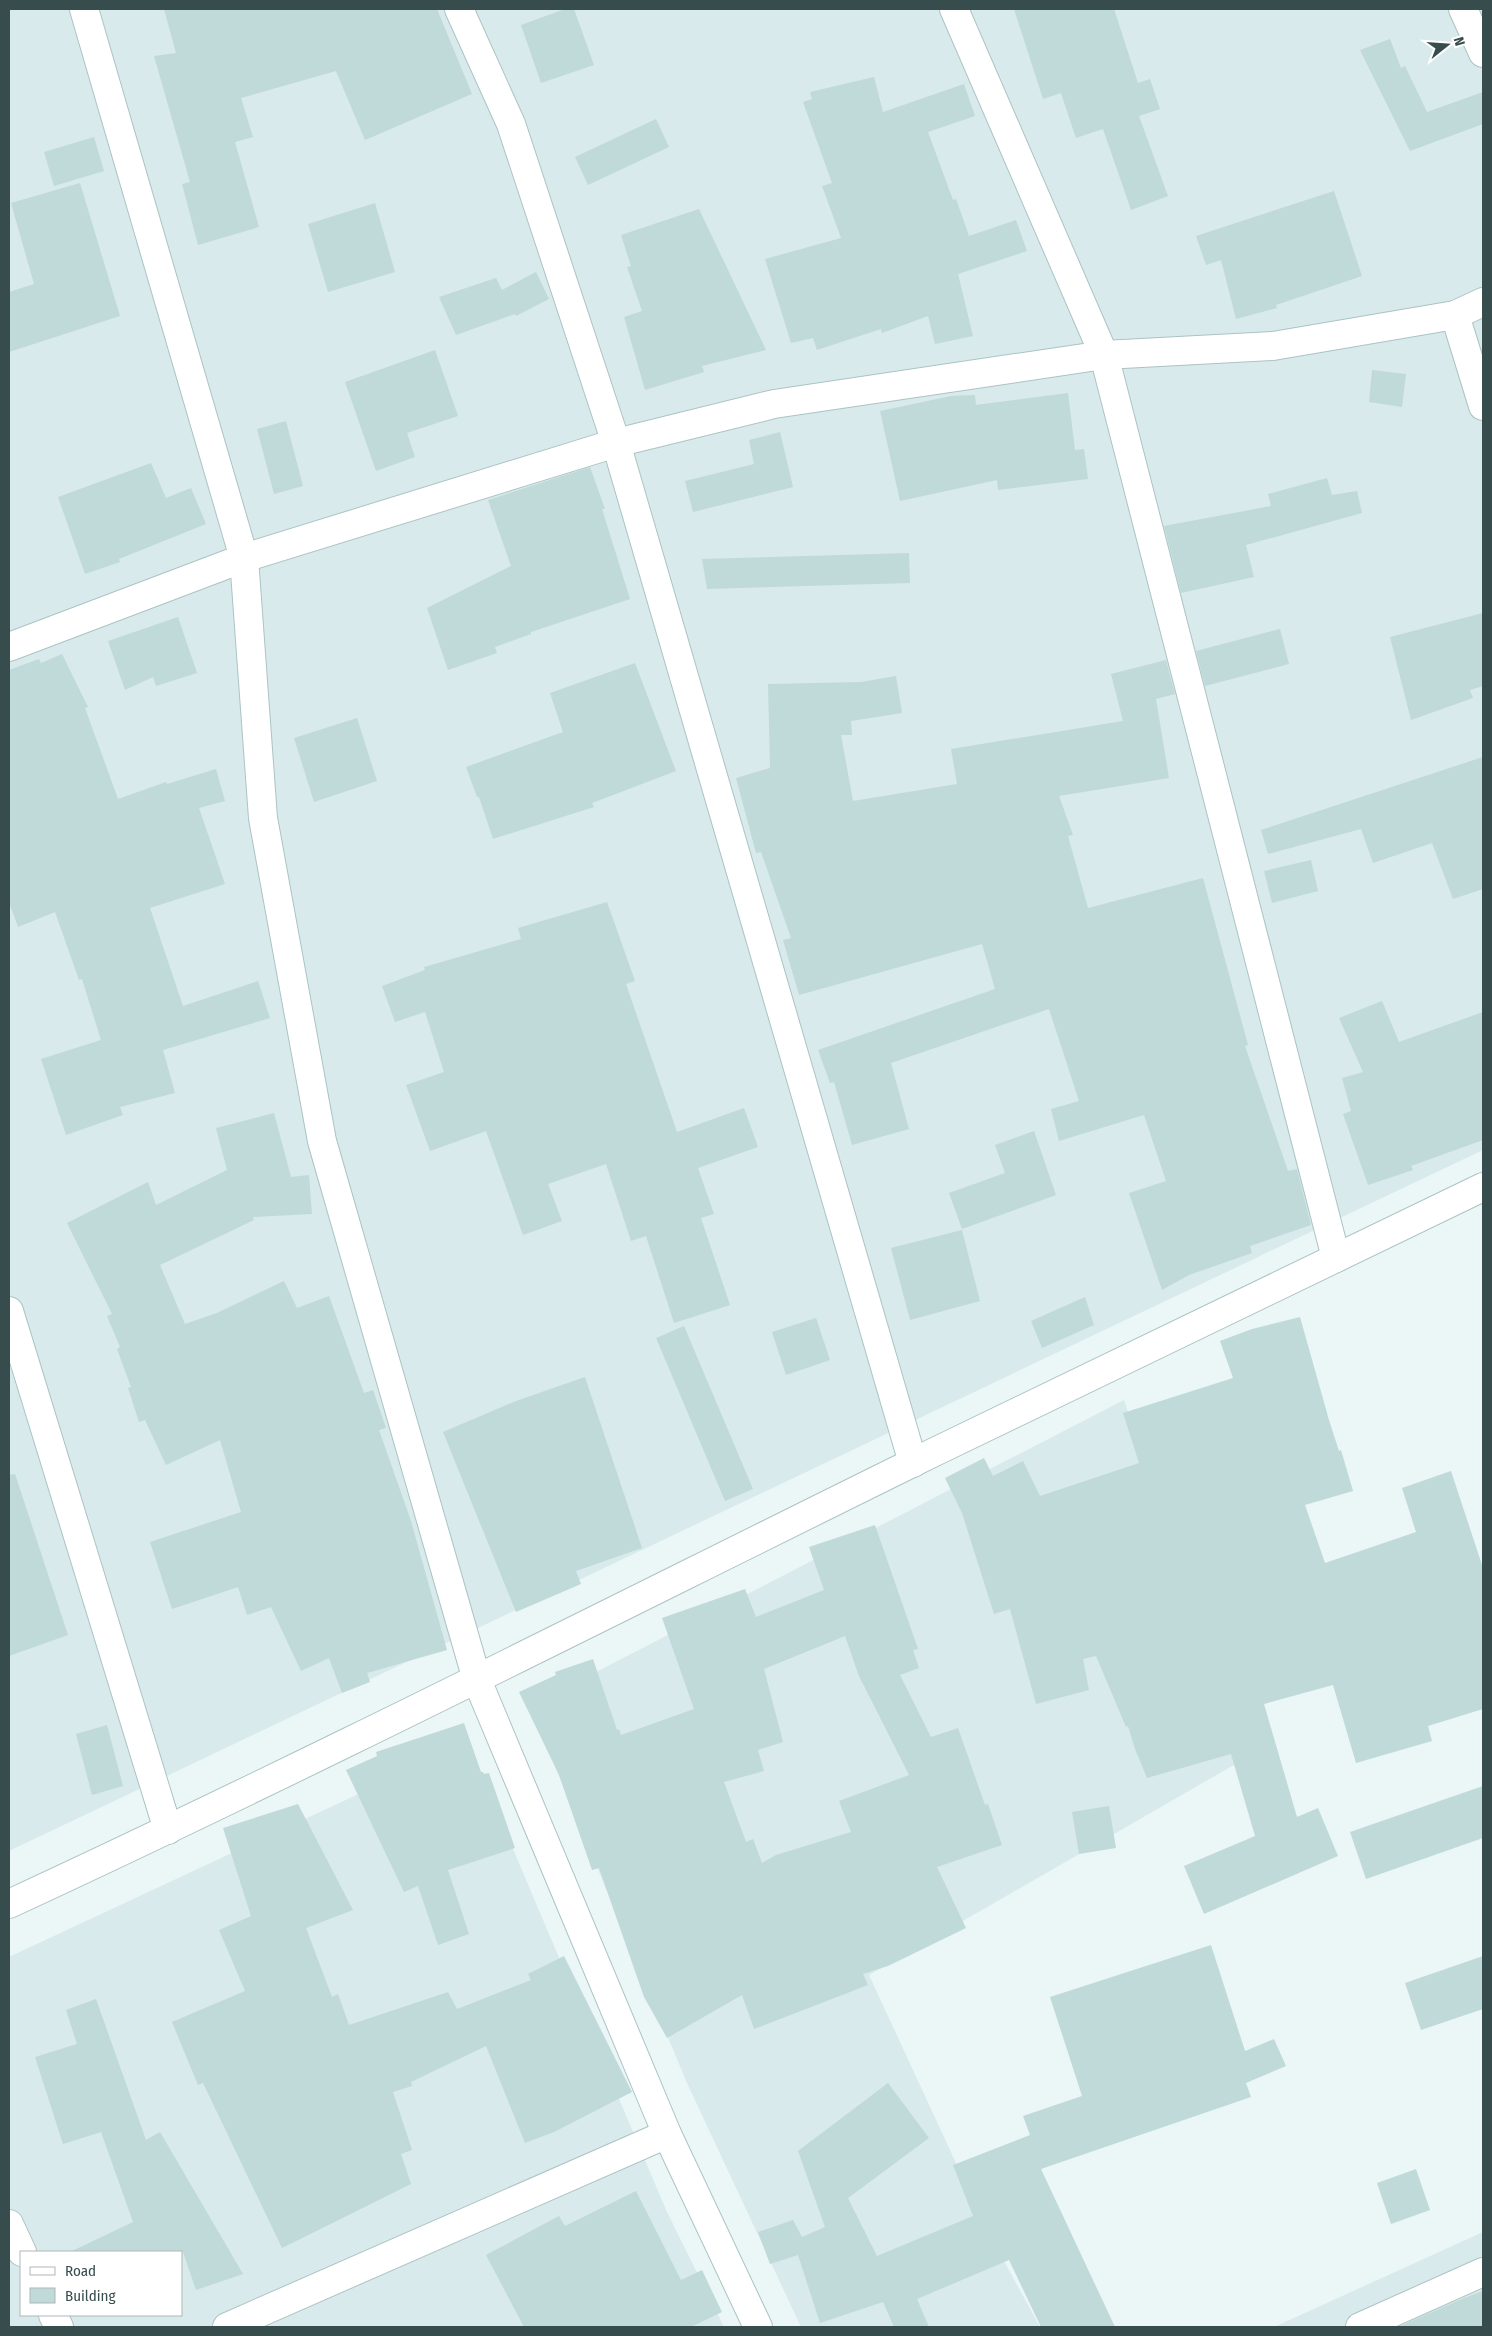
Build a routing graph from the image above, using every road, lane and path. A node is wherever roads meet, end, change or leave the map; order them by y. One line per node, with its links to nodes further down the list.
1 (84, 9): 11 (street)
2 (459, 9): 10 (street)
3 (954, 9): 8 (street)
4 (1462, 9): 5 (street)
5 (1483, 53)
6 (1483, 302): 7 (street)
7 (1455, 315): 8 (street); 9 (street)
8 (1104, 355): 10 (street); 14 (street)
9 (1483, 406)
10 (616, 443): 11 (street); 16 (street)
11 (244, 558): 12 (street); 17 (street)
12 (9, 648)
13 (1483, 1187): 14 (street)
14 (1336, 1258): 16 (street)
15 (9, 1311): 18 (street)
16 (913, 1463): 17 (street)
17 (477, 1680): 18 (street); 20 (street)
18 (168, 1830): 19 (street)
19 (9, 1904)
20 (667, 2134): 24 (street); 25 (street)
21 (9, 2224): 22 (street)
22 (22, 2251)
23 (1483, 2272): 26 (street)
24 (227, 2327)
25 (758, 2327)
26 (1360, 2327)

